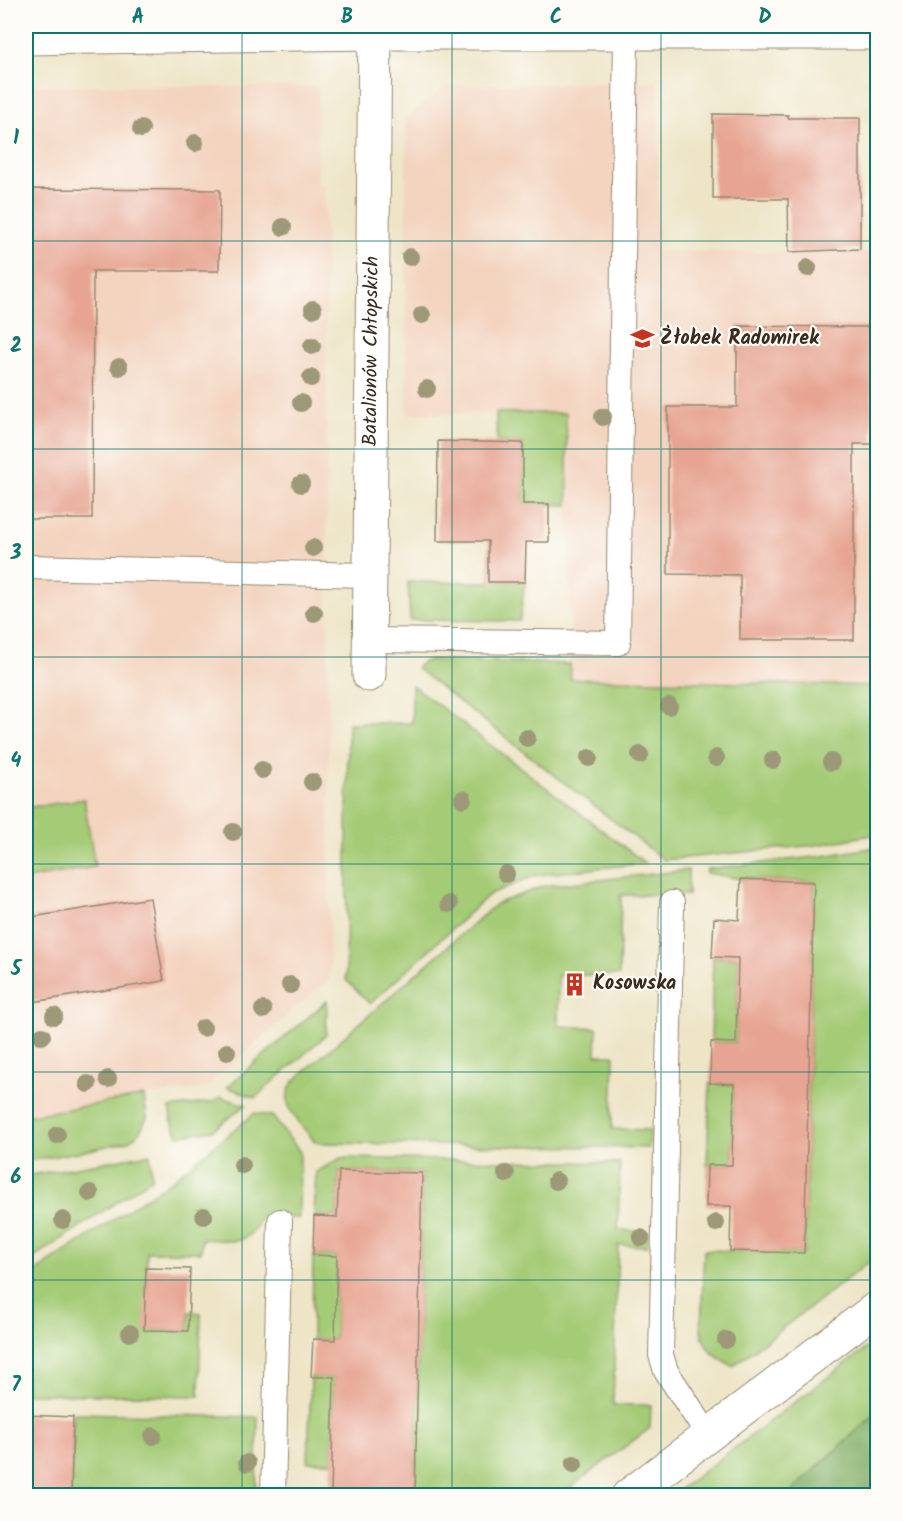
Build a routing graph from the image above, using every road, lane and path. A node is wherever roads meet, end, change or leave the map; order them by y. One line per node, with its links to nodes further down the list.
1 (375, 29): 3 (street); 4 (street); 6 (street, Batalionów Chłopskich)
2 (878, 33): 3 (street)
3 (626, 34): 7 (lane)
4 (26, 38)
5 (26, 567): 6 (lane)
6 (369, 575): 7 (street, Batalionów Chłopskich)
7 (370, 640): 8 (street, Batalionów Chłopskich)
8 (369, 675)
9 (672, 903): 12 (lane)
10 (280, 1221): 13 (lane)
11 (878, 1307): 12 (street)
12 (708, 1435): 14 (street)
13 (273, 1496)
14 (628, 1496)

